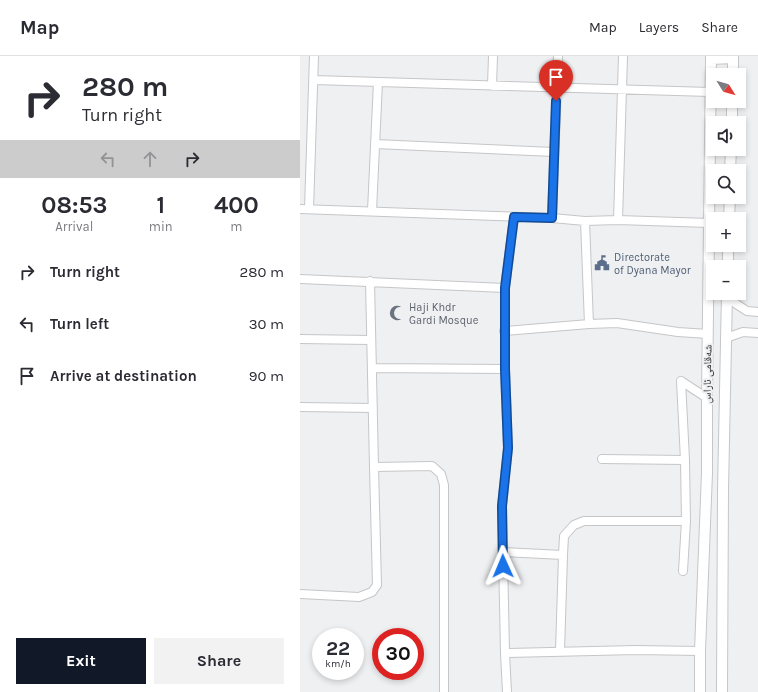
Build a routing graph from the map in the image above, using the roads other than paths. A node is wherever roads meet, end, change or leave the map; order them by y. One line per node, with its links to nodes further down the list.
1 (314, 56): 9 (street)
2 (493, 56): 11 (street)
3 (558, 56): 12 (street)
4 (623, 56): 13 (street)
5 (711, 57): 6 (main road); 7 (main road, شەقامی ئاراس)
6 (733, 57): 8 (main road)
7 (711, 68)
8 (733, 68)
9 (314, 80): 10 (street); 19 (street)
10 (378, 82): 11 (street); 16 (street)
11 (492, 86): 12 (street)
12 (557, 88): 13 (street); 17 (street)
13 (622, 90): 14 (street); 24 (street)
14 (706, 92)
15 (710, 108): 21 (main road, شەقامی ئاراس)
16 (375, 144): 17 (street); 20 (street)
17 (554, 152): 23 (street)
18 (300, 209): 19 (street)
19 (309, 209): 20 (street)
20 (372, 211): 22 (street)
21 (709, 212)
22 (514, 217): 23 (street); 30 (street)
23 (552, 218): 25 (street)
24 (618, 220): 25 (street); 26 (street)
25 (585, 221): 34 (street)
26 (706, 223)
27 (709, 252): 36 (main road, شەقامی ئاراس)
28 (300, 279): 29 (street)
29 (370, 281): 30 (street); 40 (street)
30 (505, 288): 35 (street)
31 (727, 300): 38 (main road, شەقامی ئاراس)
32 (733, 300): 33 (street)
33 (758, 312)
34 (589, 324): 35 (street); 36 (street)
35 (504, 331): 42 (street)
36 (708, 334): 43 (main road, شەقامی ئاراس)
37 (758, 334): 38 (street)
38 (726, 338): 50 (main road, شەقامی ئاراس)
39 (300, 339): 40 (street)
40 (371, 340): 41 (street)
41 (372, 368): 42 (street); 45 (street)
42 (505, 369): 52 (street)
43 (707, 398): 47 (street); 49 (main road, شەقامی ئاراس)
44 (300, 407): 45 (street)
45 (373, 408): 48 (street)
46 (602, 459): 47 (street)
47 (685, 460): 51 (street)
48 (374, 468): 55 (street); 59 (street)
49 (707, 473): 50 (main road); 56 (main road, شەقامی ئاراس)
50 (723, 490): 62 (main road, شەقامی ئاراس)
51 (686, 521): 53 (street); 54 (street)
52 (503, 552): 53 (street); 58 (street)
53 (563, 555): 57 (street)
54 (683, 572)
55 (300, 594)
56 (700, 651): 57 (street); 61 (main road, شەقامی ئاراس)
57 (560, 652): 58 (street)
58 (505, 653): 60 (street)
59 (444, 692)
60 (507, 692)
61 (700, 692)
62 (722, 692)

